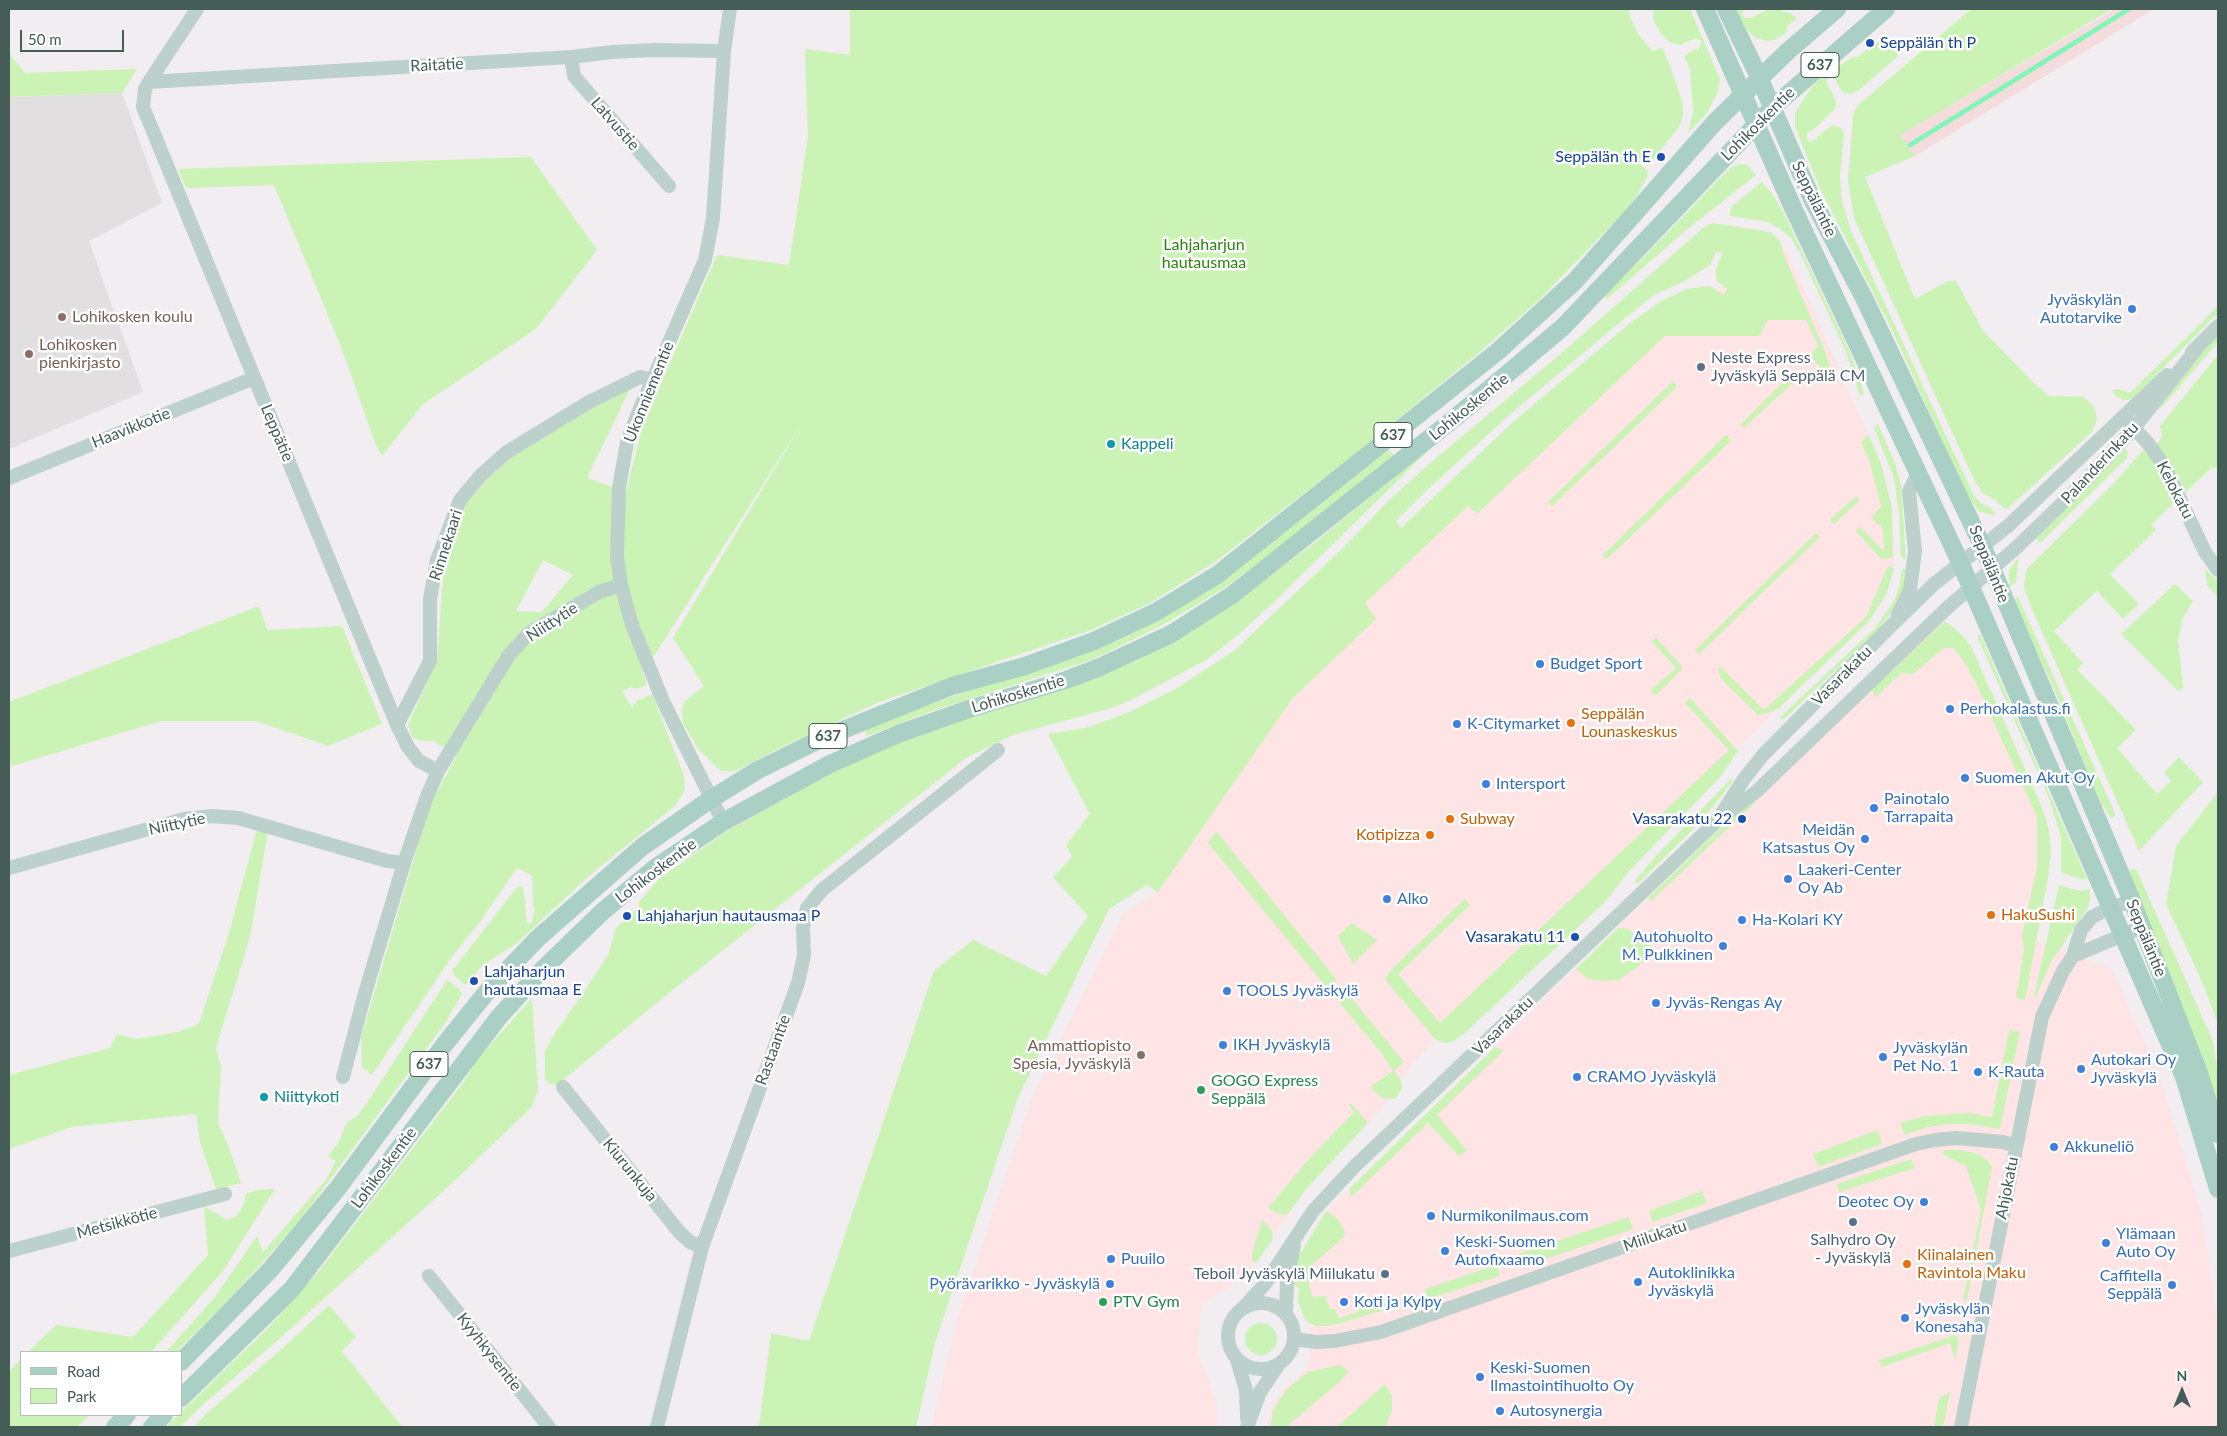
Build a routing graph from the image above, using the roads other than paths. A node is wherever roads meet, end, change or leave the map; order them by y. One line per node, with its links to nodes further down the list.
1 (197, 9): 10 (street)
2 (730, 9): 7 (street, Ukonniementie)
3 (1705, 9): 11 (main road, Seppäläntie)
4 (1726, 9): 9 (main road, Seppäläntie)
5 (1837, 9): 9 (main road, Lohikoskentie / 637)
6 (1886, 9): 12 (main road, Lohikoskentie / 637)
7 (724, 51): 8 (street, Raitatie); 18 (street, Ukonniementie)
8 (571, 57): 10 (street, Raitatie); 14 (street, Latvustie)
9 (1760, 79): 11 (main road, Lohikoskentie / 637); 12 (main road, Seppäläntie)
10 (148, 82): 17 (street, Leppätie)
11 (1743, 94): 13 (main road, Seppäläntie); 33 (main road, Lohikoskentie / 637)
12 (1772, 108): 13 (main road, Lohikoskentie / 637); 23 (main road, Seppäläntie)
13 (1757, 124): 21 (main road, Seppäläntie); 35 (main road, Lohikoskentie / 637)
14 (669, 186)
15 (2218, 326): 16 (street, Palanderinkatu)
16 (2198, 347): 19 (street, Palanderinkatu); 20 (street, Palanderinkatu)
17 (254, 378): 22 (street, Haavikkotie); 30 (street, Leppätie)
18 (653, 380): 27 (street, Ukonniementie); 30 (street, Rinnekaari)
19 (2122, 416): 20 (street, Kelokatu); 23 (street, Palanderinkatu)
20 (2134, 428): 25 (street, Palanderinkatu); 26 (street, Kelokatu)
21 (1918, 474): 24 (main road, Seppäläntie); 29 (street)
22 (9, 478)
23 (1982, 545): 24 (street, Vasarakatu); 25 (main road, Seppäläntie)
24 (1960, 562): 28 (main road, Seppäläntie); 29 (street, Vasarakatu)
25 (1991, 569): 28 (street, Vasarakatu); 38 (main road, Seppäläntie)
26 (2218, 570)
27 (621, 585): 32 (street, Niittytie); 33 (street, Ukonniementie)
28 (1970, 587): 34 (street, Vasarakatu); 39 (main road, Seppäläntie)
29 (1892, 625): 34 (street, Vasarakatu)
30 (397, 725): 32 (street, Leppätie)
31 (998, 750): 50 (street, Rastaantie)
32 (438, 771): 36 (street, Niittytie)
33 (711, 799): 35 (street, Ukonniementie); 57 (main road, Lohikoskentie / 637)
34 (1717, 821): 49 (street, Vasarakatu)
35 (723, 822): 59 (main road, Lohikoskentie / 637)
36 (404, 863): 37 (street, Niittytie); 43 (street, Niittytie)
37 (9, 868)
38 (2132, 901): 39 (street, Ahjokatu); 40 (main road, Seppäläntie)
39 (2110, 908): 41 (main road, Seppäläntie); 42 (street, Ahjokatu)
40 (2142, 927): 41 (street); 45 (main road, Seppäläntie)
41 (2123, 936): 42 (street); 47 (main road, Seppäläntie)
42 (2073, 956): 46 (street, Ahjokatu)
43 (343, 1078)
44 (563, 1087): 50 (street, Kiurunkuja)
45 (2218, 1134)
46 (2016, 1146): 55 (street, Miilukatu); 67 (street, Ahjokatu)
47 (2218, 1189)
48 (225, 1194): 51 (street, Metsikkötie)
49 (1296, 1238): 53 (street, Vasarakatu); 54 (street, Vasarakatu)
50 (702, 1248): 66 (street, Rastaantie)
51 (9, 1251)
52 (429, 1276): 65 (street, Kyyhkysentie)
53 (1244, 1307): 54 (street); 56 (street)
54 (1286, 1312): 55 (street)
55 (1295, 1339): 58 (street)
56 (1237, 1360): 58 (street); 62 (street)
57 (182, 1361)
58 (1279, 1364): 62 (street)
59 (182, 1397)
60 (127, 1416): 63 (main road)
61 (163, 1416): 64 (main road)
62 (1247, 1425)
63 (115, 1427)
64 (152, 1427)
65 (549, 1427)
66 (657, 1427)
67 (1961, 1427)

